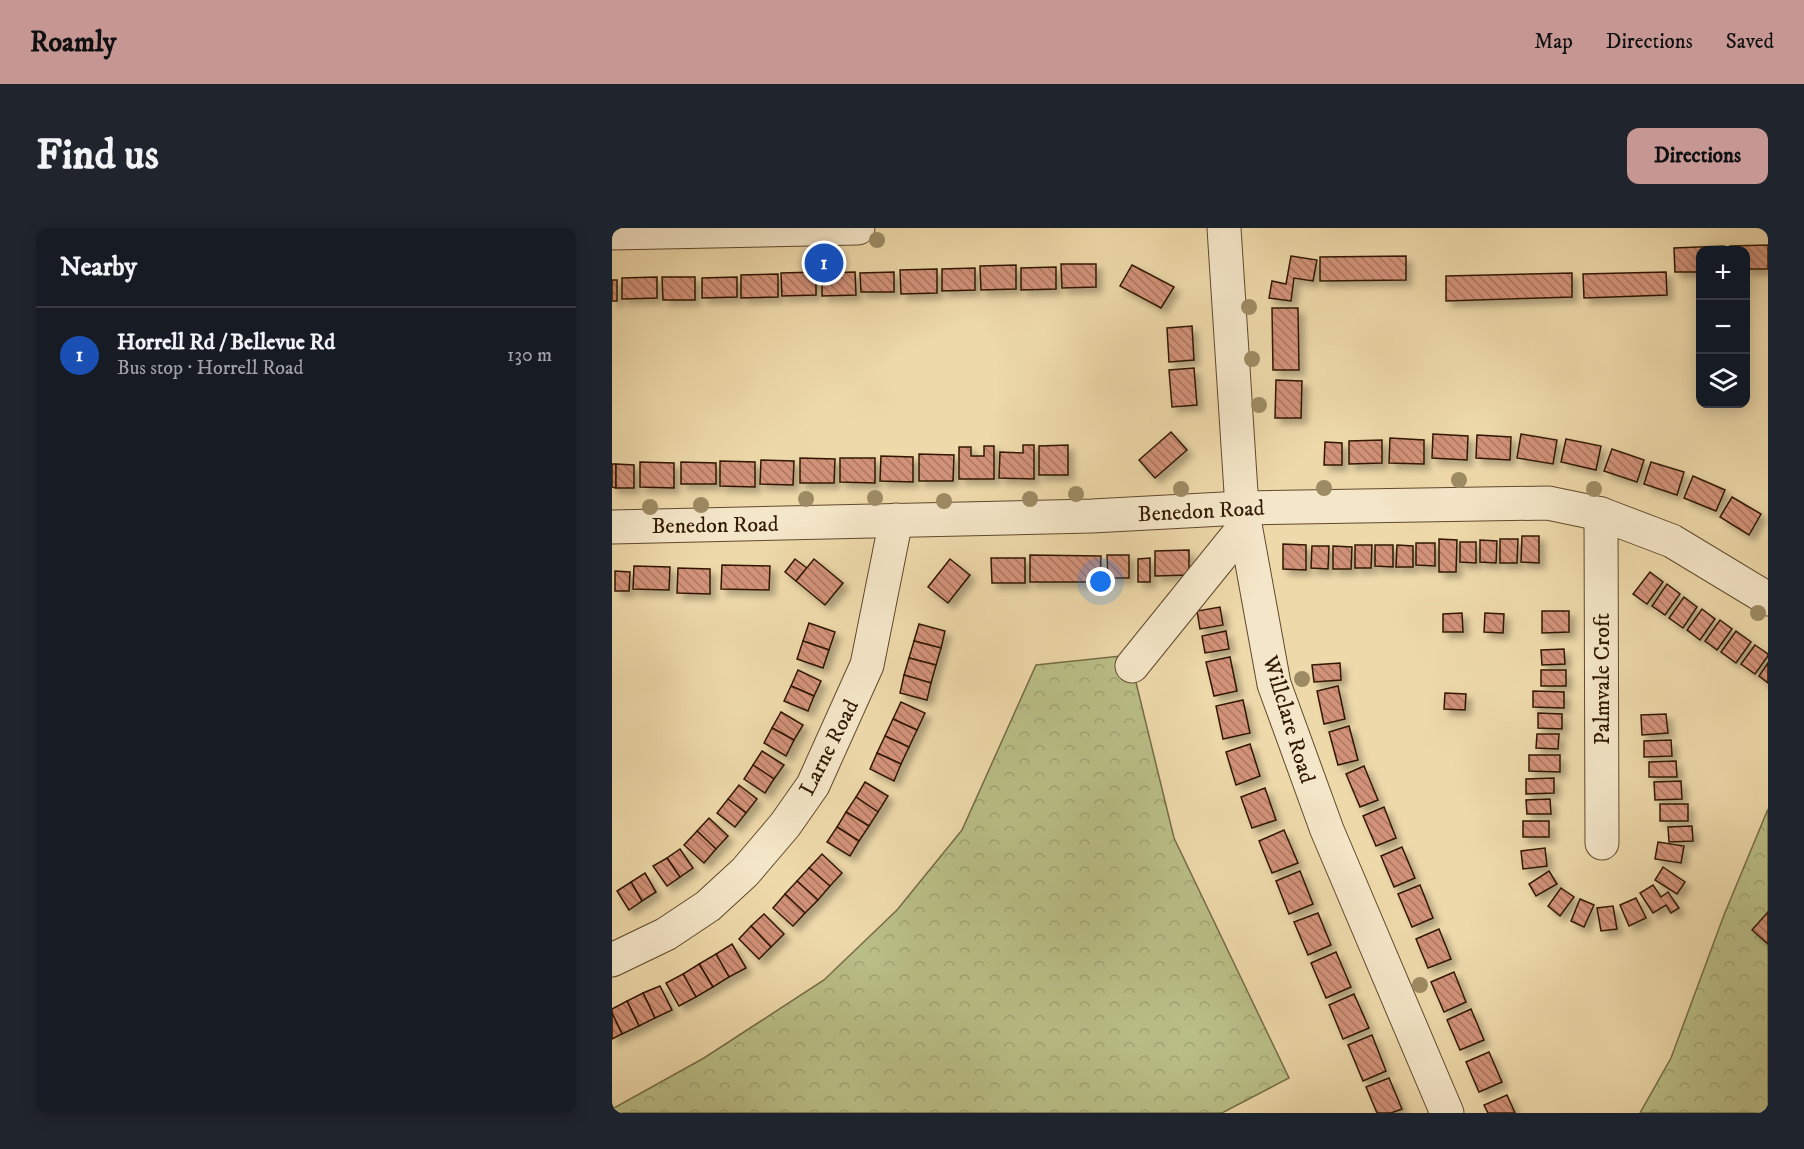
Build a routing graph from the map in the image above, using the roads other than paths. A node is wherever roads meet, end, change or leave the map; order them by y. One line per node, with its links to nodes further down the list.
1 (846, 228): 2 (street); 4 (street)
2 (858, 228)
3 (1224, 228): 6 (street, Willclare Road)
4 (612, 232)
5 (1601, 514): 6 (street, Benedon Road); 9 (street, Benedon Road); 11 (street, Palmvale Croft)
6 (1243, 517): 7 (street, Benedon Road); 10 (street); 13 (street, Willclare Road)
7 (896, 520): 8 (street, Benedon Road); 12 (street, Larne Road)
8 (612, 527)
9 (1768, 599)
10 (1132, 666)
11 (1602, 843)
12 (612, 960)
13 (1447, 1113)

